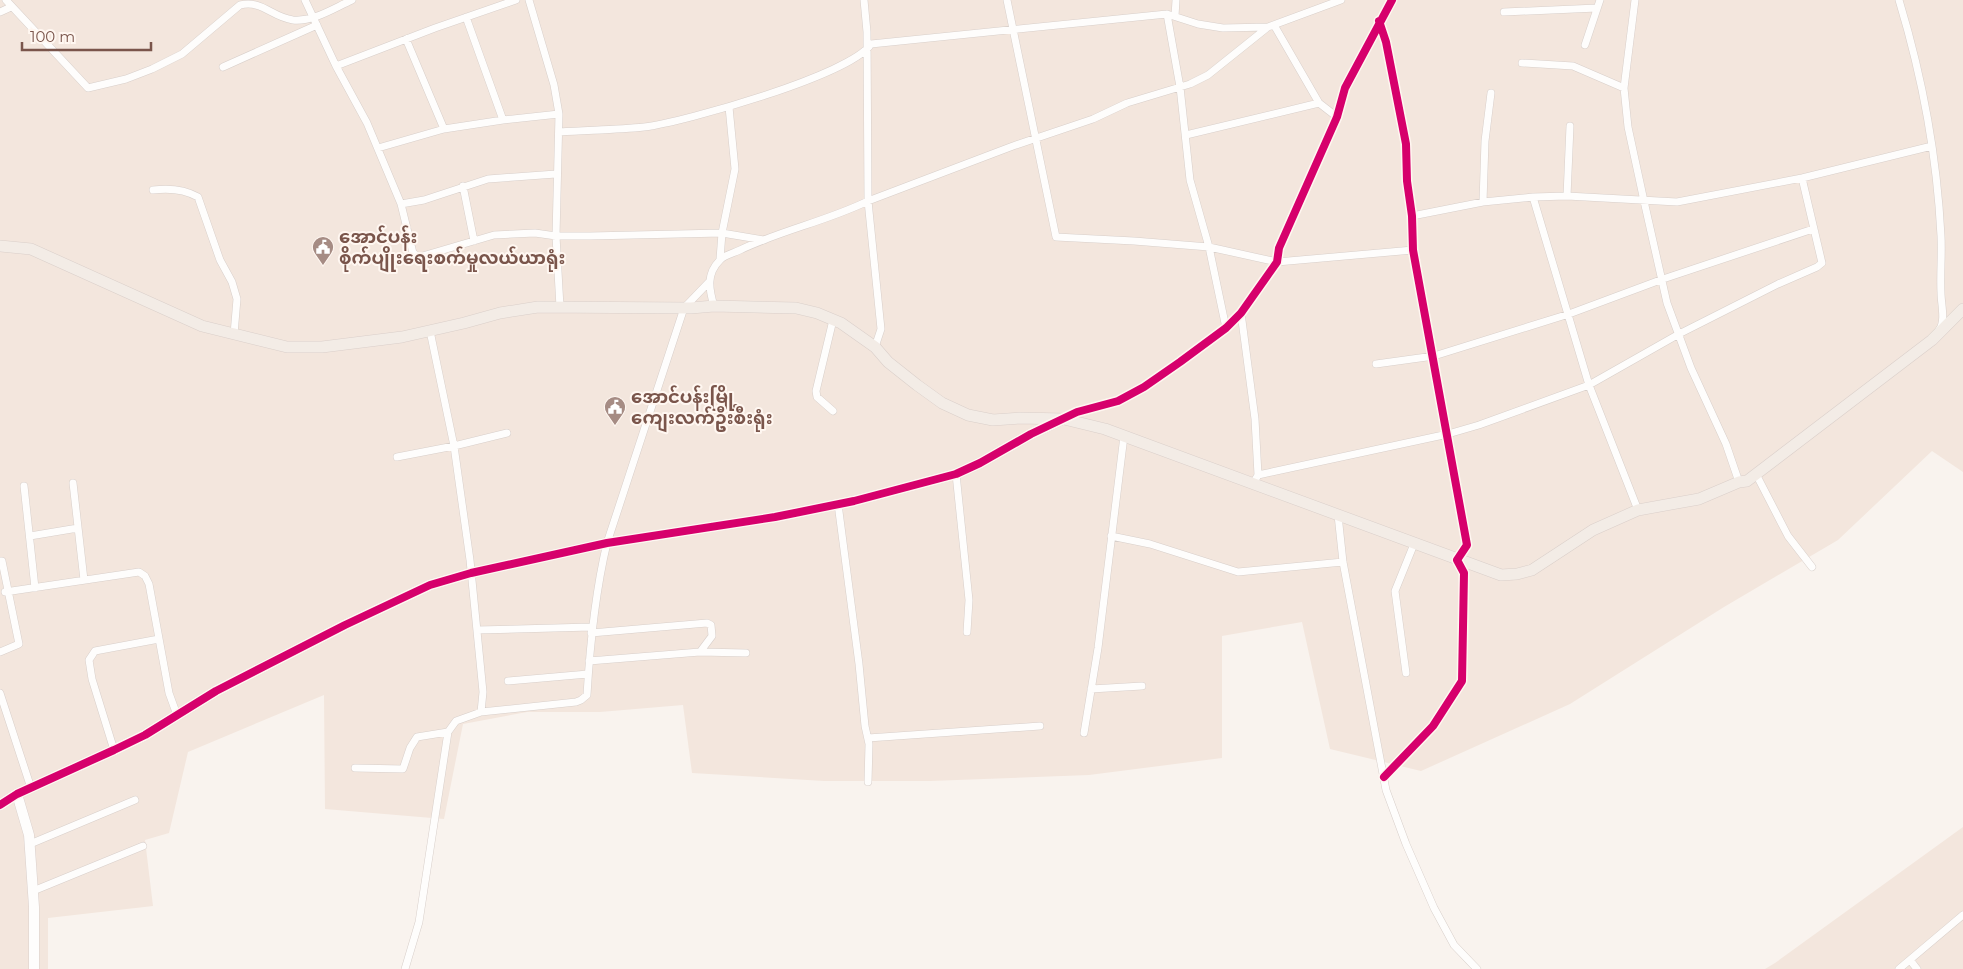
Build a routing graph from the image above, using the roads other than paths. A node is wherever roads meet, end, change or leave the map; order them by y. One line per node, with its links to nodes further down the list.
1 (6, 0): 14 (street)
2 (305, 0): 20 (street)
3 (352, 0): 20 (street)
4 (516, 0): 21 (street)
5 (529, 0): 37 (street)
6 (864, 0): 28 (street)
7 (1007, 0): 25 (street)
8 (1176, 0): 19 (street)
9 (1342, 0): 24 (street)
10 (1392, 0): 22 (street)
11 (1600, 0): 15 (street)
12 (1635, 0): 33 (street)
13 (1899, 0): 45 (street)
14 (11, 7): 16 (street); 20 (street)
15 (1597, 8): 17 (street); 27 (street)
16 (0, 12)
17 (1504, 12)
18 (1167, 14): 19 (street); 25 (street); 32 (street)
19 (1175, 16): 24 (street)
20 (313, 17): 23 (street)
21 (466, 17): 26 (street); 39 (street)
22 (1379, 21): 38 (street); 57 (street)
23 (317, 25): 30 (street); 31 (street)
24 (1271, 26): 32 (street); 35 (street)
25 (1014, 30): 28 (street); 44 (street)
26 (406, 39): 30 (street); 41 (street)
27 (1585, 45)
28 (867, 50): 36 (street); 53 (street)
29 (1522, 64): 33 (street)
30 (336, 66): 46 (street)
31 (223, 67)
32 (1180, 87): 43 (street); 44 (street)
33 (1624, 88): 54 (street)
34 (1491, 93): 55 (street)
35 (1319, 102): 38 (street); 43 (street)
36 (729, 107): 42 (street); 59 (street)
37 (559, 114): 39 (street); 42 (street)
38 (1337, 117): 67 (street)
39 (503, 120): 41 (street)
40 (1570, 126): 51 (street)
41 (444, 130): 46 (street)
42 (560, 132): 47 (street)
43 (1186, 135): 64 (street)
44 (1035, 139): 53 (street); 64 (street)
45 (1932, 146): 48 (street); 81 (street)
46 (378, 148): 56 (street)
47 (556, 174): 49 (street); 60 (street)
48 (1802, 178): 54 (street); 58 (street)
49 (462, 186): 56 (street); 62 (street)
50 (153, 190): 79 (street)
51 (1567, 196): 52 (street); 54 (street)
52 (1533, 197): 55 (street); 75 (street)
53 (868, 201): 61 (street); 82 (street)
54 (1644, 201): 68 (street)
55 (1482, 202): 57 (street)
56 (401, 204): 62 (street)
57 (1412, 216): 65 (street)
58 (1813, 229): 68 (street); 80 (street)
59 (722, 233): 60 (street); 61 (street); 66 (street)
60 (556, 236): 62 (street); 71 (street)
61 (765, 240): 66 (street)
62 (474, 241)
63 (0, 246): 79 (main road)
64 (1209, 247): 67 (street); 77 (street)
65 (1413, 250): 67 (street); 83 (street)
66 (720, 259): 69 (street)
67 (1277, 262): 74 (street)
68 (1663, 279): 75 (street); 80 (street)
69 (709, 282): 70 (street); 72 (street)
70 (714, 306): 72 (main road); 76 (main road)
71 (560, 307): 72 (main road); 78 (main road)
72 (684, 308): 105 (street)
73 (1963, 309): 81 (main road)
74 (1241, 313): 77 (street); 95 (street)
75 (1569, 314): 83 (street); 85 (street)
76 (833, 320): 82 (main road); 86 (street)
77 (1226, 328): 87 (street)
78 (430, 331): 79 (main road); 91 (street)
79 (234, 334)
80 (1679, 334): 85 (street); 96 (street)
81 (1932, 340): 94 (main road)
82 (875, 347): 87 (main road)
83 (1434, 356): 84 (street); 89 (street)
84 (1376, 364)
85 (1589, 385): 89 (street); 100 (street)
86 (833, 411)
87 (1064, 419): 90 (main road); 93 (street)
88 (507, 432): 91 (street)
89 (1448, 434): 95 (street); 107 (street)
90 (1124, 436): 95 (main road); 104 (street)
91 (454, 446): 92 (street); 111 (street)
92 (397, 458)
93 (956, 474): 99 (street); 117 (street)
94 (1756, 474): 96 (main road); 110 (street)
95 (1256, 479): 101 (main road)
96 (1739, 482): 100 (main road)
97 (73, 483): 102 (street)
98 (24, 486): 103 (street)
99 (838, 504): 105 (street); 134 (street)
100 (1638, 510): 107 (main road)
101 (1338, 515): 106 (main road); 109 (street)
102 (78, 528): 103 (street); 112 (street)
103 (30, 536): 113 (street)
104 (1111, 536): 109 (street); 127 (street)
105 (607, 543): 111 (street); 116 (street)
106 (1414, 544): 107 (main road); 123 (street)
107 (1458, 560): 137 (street)
108 (0, 561): 114 (street)
109 (1343, 562): 137 (street)
110 (1812, 567)
111 (471, 573): 115 (street); 130 (street)
112 (84, 580): 113 (street); 118 (street)
113 (35, 588): 114 (street)
114 (7, 592): 119 (street)
115 (477, 630): 116 (street); 129 (street)
116 (591, 630): 120 (street); 122 (street)
117 (967, 632)
118 (159, 639): 130 (street); 135 (street)
119 (0, 652)
120 (700, 652): 121 (street); 122 (street)
121 (746, 653)
122 (589, 661): 124 (street)
123 (1406, 673)
124 (588, 674): 125 (street); 129 (street)
125 (508, 681)
126 (1142, 686): 127 (street)
127 (1091, 689): 133 (street)
128 (0, 693): 139 (street)
129 (481, 712): 132 (street)
130 (177, 715): 135 (street)
131 (1040, 726): 134 (street)
132 (448, 732): 136 (street); 149 (street)
133 (1084, 733)
134 (868, 738): 138 (street)
135 (114, 750): 139 (street)
136 (354, 768)
137 (1384, 777): 150 (street)
138 (868, 782)
139 (31, 788): 140 (street)
140 (17, 794): 142 (street); 143 (street)
141 (135, 800): 143 (street)
142 (0, 805)
143 (30, 844): 145 (street)
144 (143, 846): 145 (street)
145 (33, 891): 148 (street)
146 (1963, 915): 147 (street)
147 (1910, 960): 151 (street); 152 (street)
148 (34, 969)
149 (405, 969)
150 (1477, 969)
151 (1899, 969)
152 (1917, 969)

